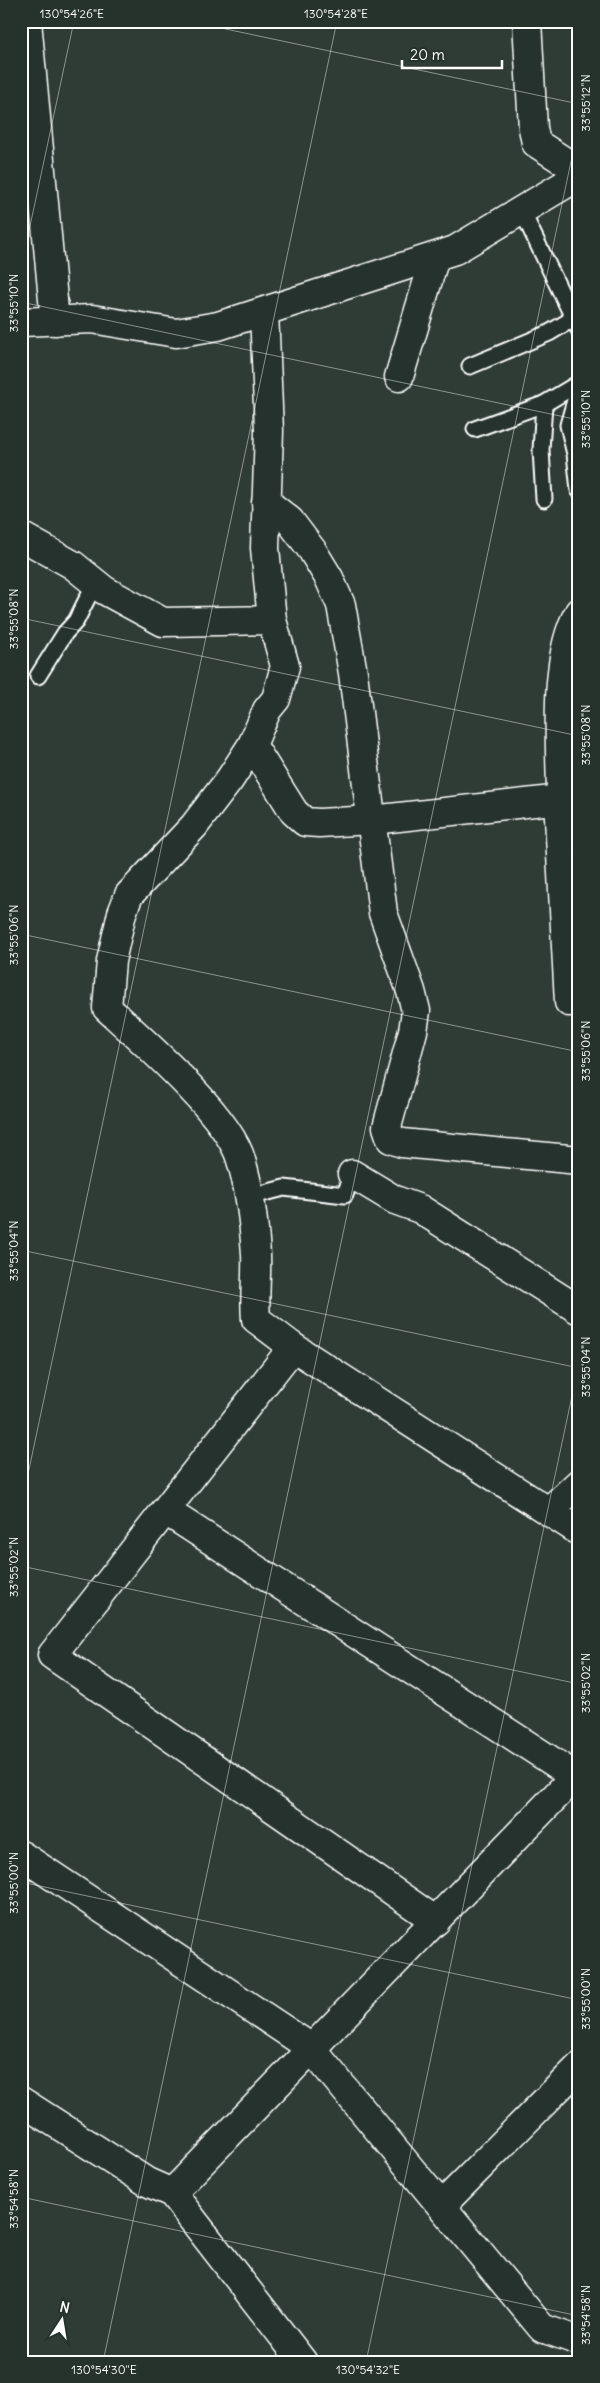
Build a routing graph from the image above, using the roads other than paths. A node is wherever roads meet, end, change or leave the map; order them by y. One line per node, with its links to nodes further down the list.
1 (27, 21): 7 (street)
2 (527, 21): 3 (street)
3 (578, 177): 4 (street)
4 (522, 210): 5 (street); 9 (lane)
5 (435, 257): 6 (street); 11 (street)
6 (264, 312): 7 (street); 17 (street)
7 (55, 320): 8 (street)
8 (21, 322)
9 (576, 324): 10 (lane)
10 (470, 366)
11 (399, 377)
12 (579, 385): 13 (lane); 15 (lane)
13 (544, 404): 14 (lane); 16 (lane)
14 (475, 429)
15 (579, 490)
16 (544, 499)
17 (266, 502): 21 (street); 25 (street)
18 (21, 536): 19 (street)
19 (95, 583): 21 (street); 22 (lane)
20 (579, 612): 24 (street)
21 (272, 620): 23 (street)
22 (38, 676)
23 (252, 745): 25 (street); 29 (street)
24 (566, 798): 25 (street); 26 (street)
25 (372, 820): 27 (street)
26 (569, 1002)
27 (579, 1160)
28 (352, 1174): 29 (lane); 30 (street)
29 (249, 1197): 31 (street)
30 (579, 1310)
31 (293, 1347): 33 (street); 34 (street)
32 (579, 1483): 34 (street)
33 (166, 1511): 36 (street); 38 (street)
34 (549, 1511): 35 (street)
35 (579, 1531)
36 (577, 1774): 38 (street)
37 (21, 1855): 39 (street)
38 (436, 1921): 39 (street)
39 (310, 2047): 42 (street); 43 (street)
40 (579, 2067): 43 (street)
41 (21, 2101): 42 (street)
42 (172, 2192): 45 (street)
43 (442, 2205): 44 (street)
44 (579, 2341)
45 (303, 2362)

